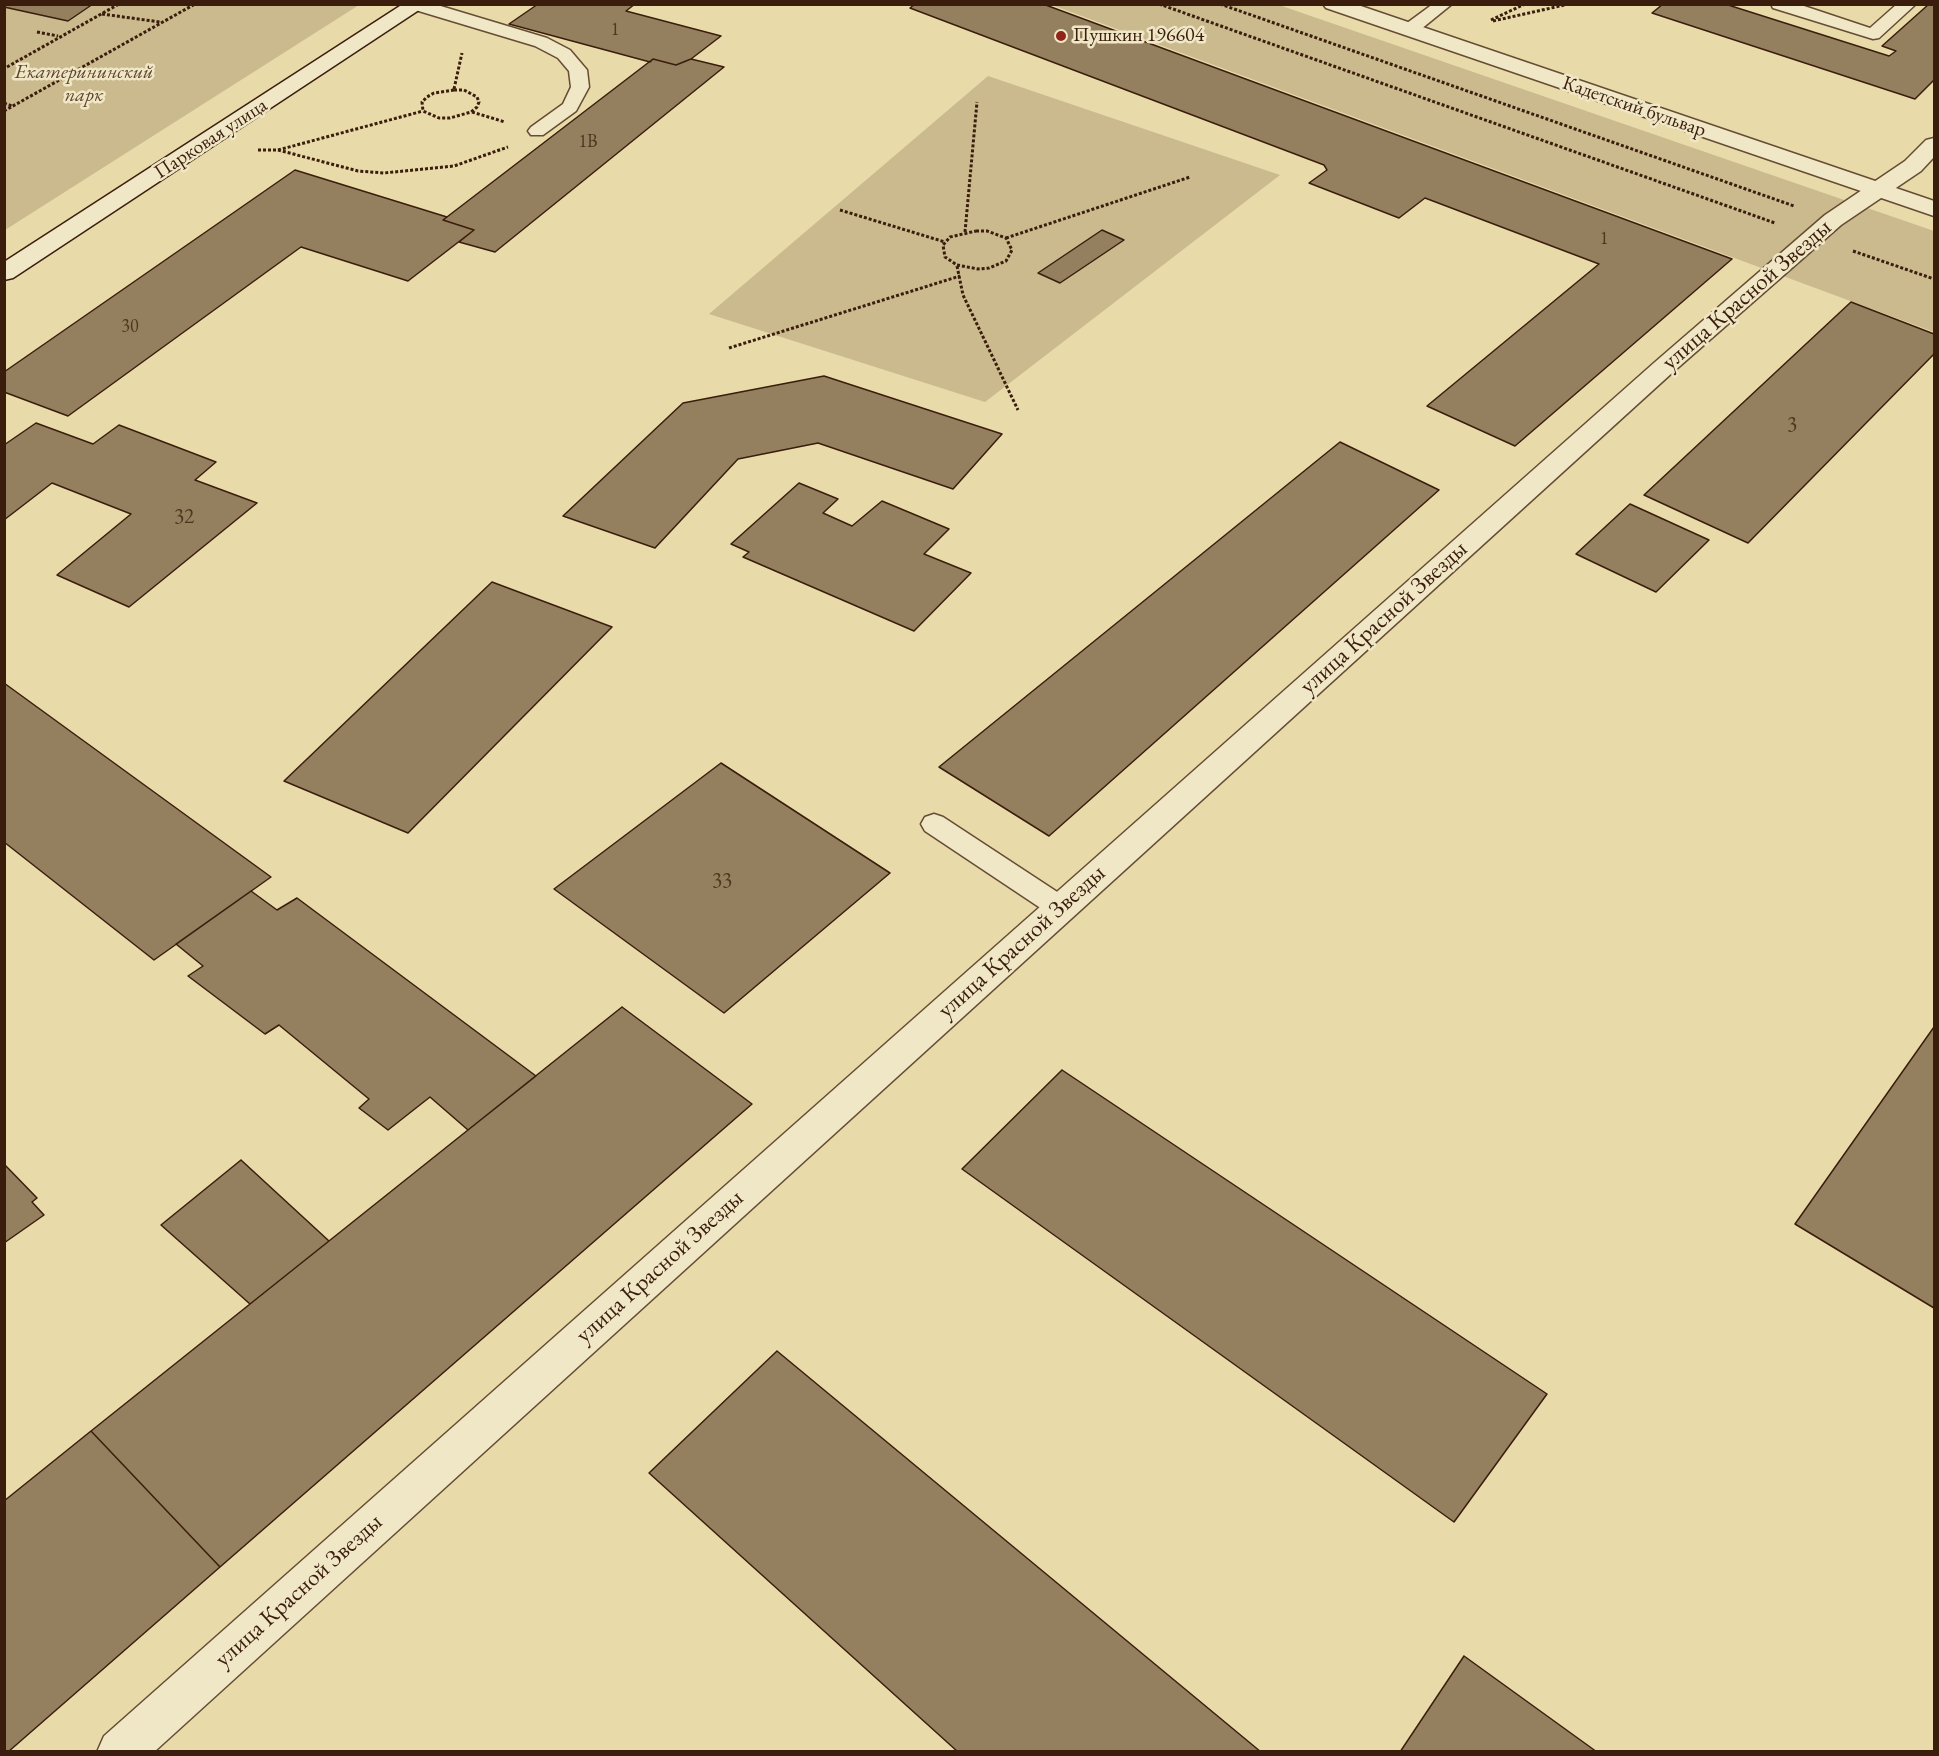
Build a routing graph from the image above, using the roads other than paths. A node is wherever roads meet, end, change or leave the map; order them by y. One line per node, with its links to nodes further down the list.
1 (1333, 4): 6 (street, Кадетский бульвар)
2 (1444, 4): 6 (lane)
3 (1779, 4): 4 (lane)
4 (1908, 4)
5 (418, 5): 7 (lane); 11 (street, Парковая улица)
6 (1409, 30): 9 (street, Кадетский бульвар)
7 (537, 131)
8 (1935, 145): 9 (street, улица Красной Звезды)
9 (1876, 190): 10 (street, Кадетский бульвар); 13 (street, улица Красной Звезды)
10 (1935, 209)
11 (4, 273)
12 (934, 824): 13 (lane)
13 (1061, 908): 14 (street, улица Красной Звезды)
14 (120, 1752)

